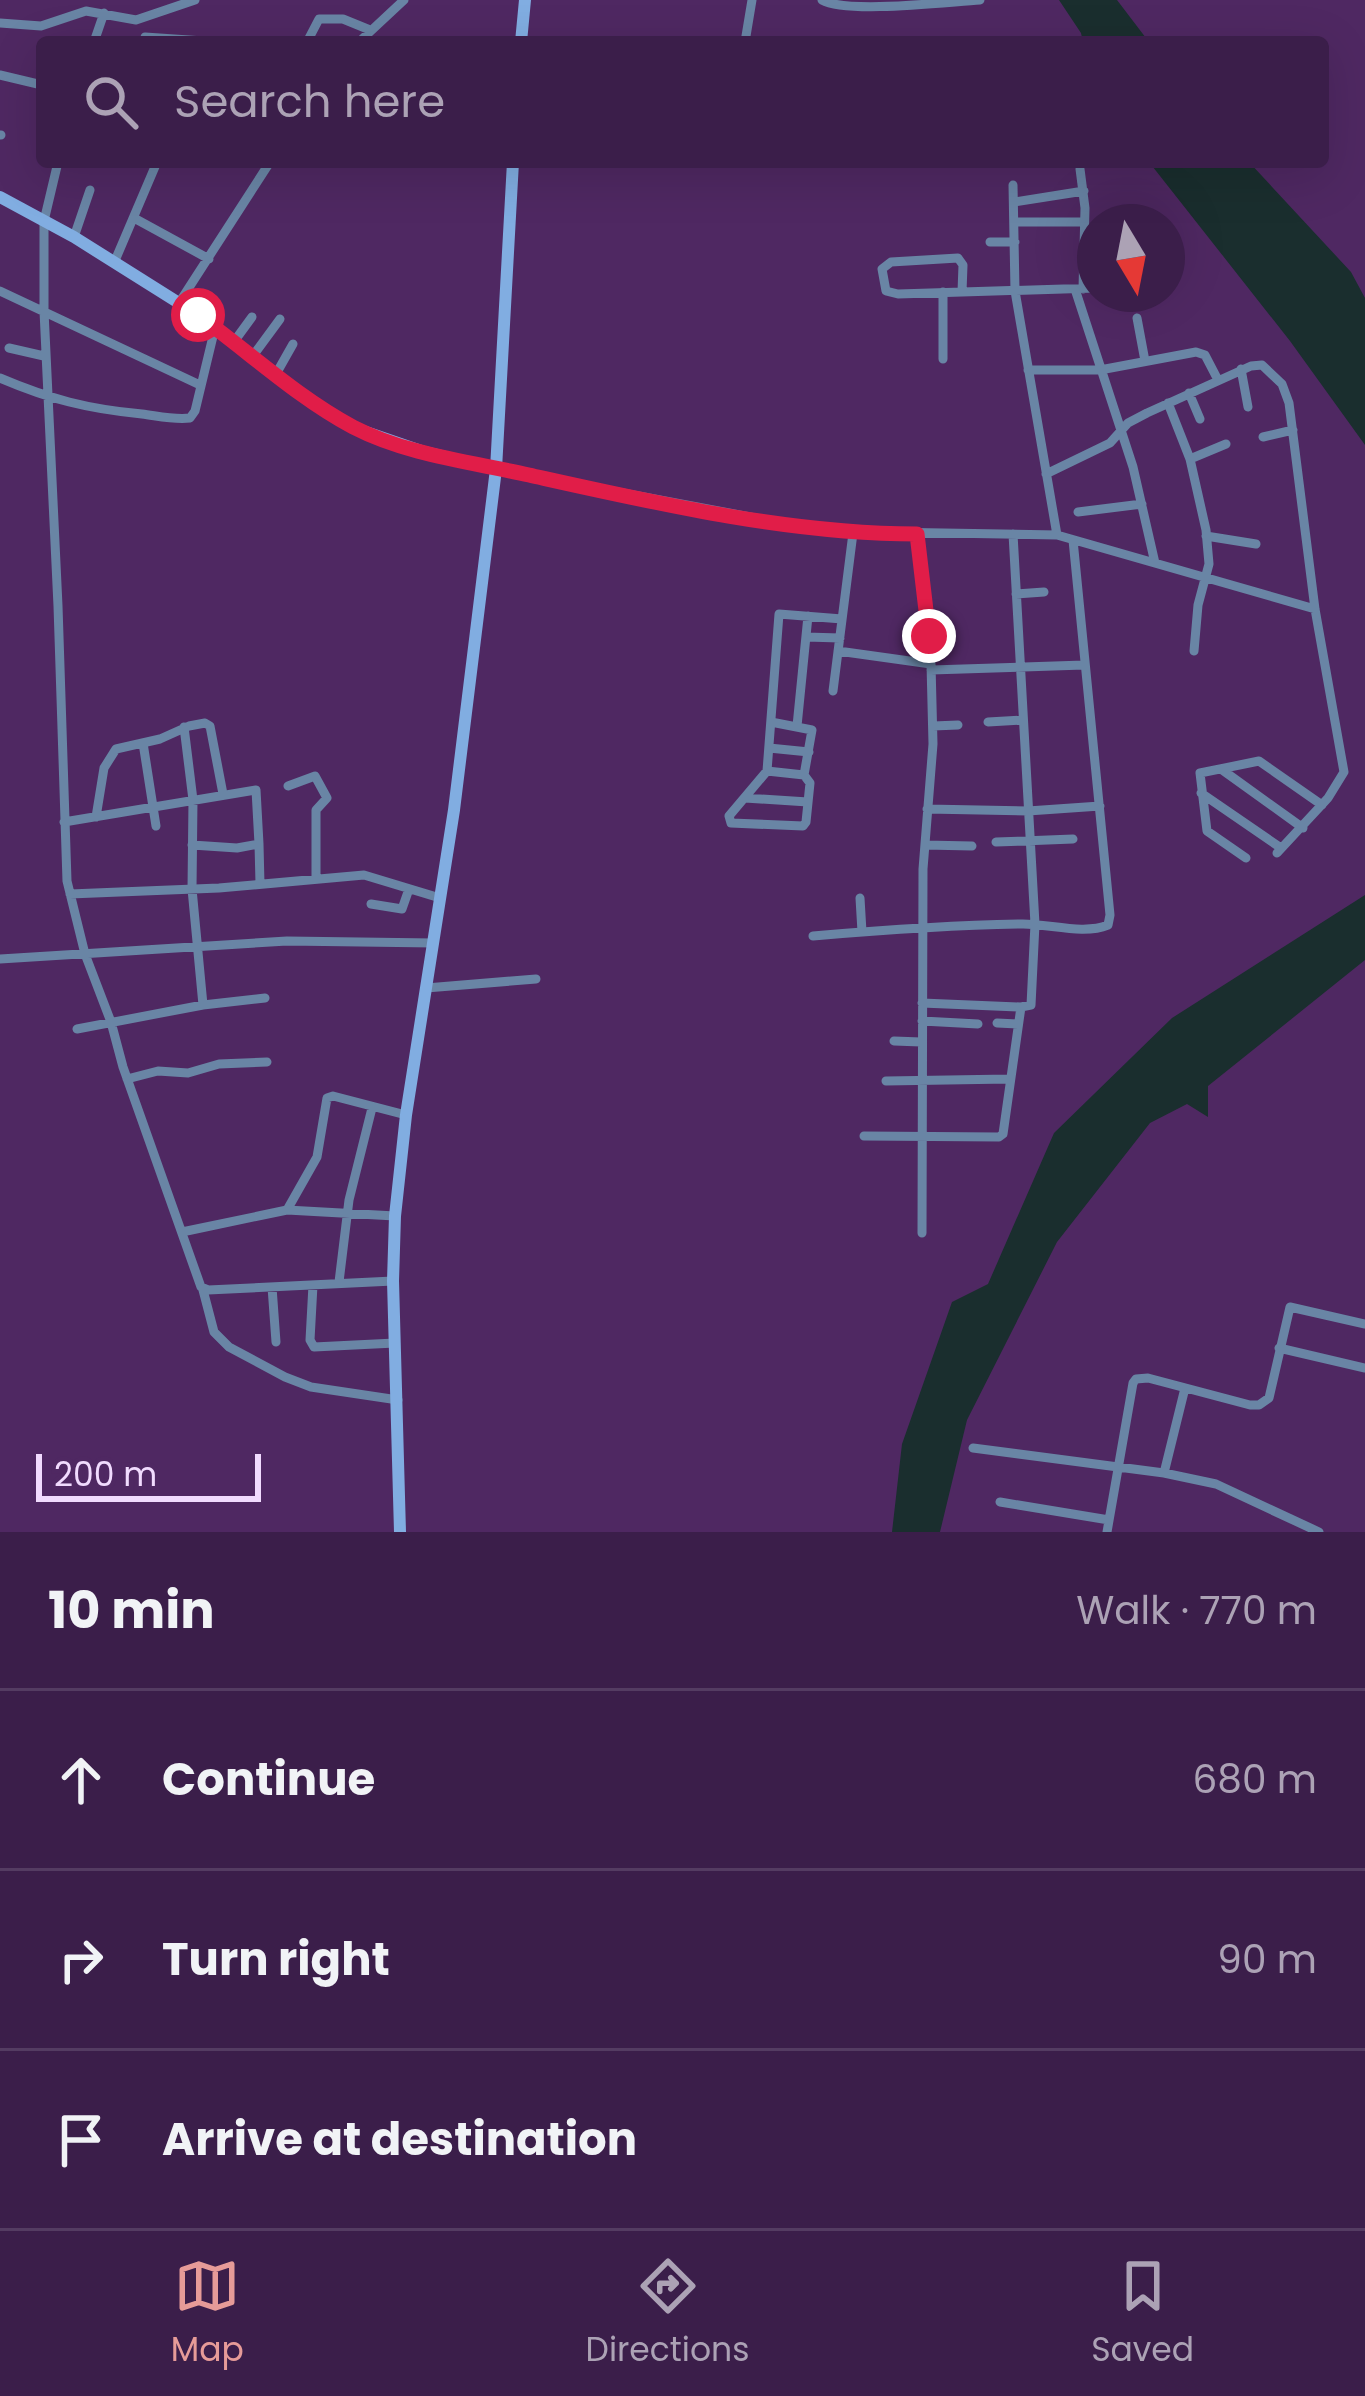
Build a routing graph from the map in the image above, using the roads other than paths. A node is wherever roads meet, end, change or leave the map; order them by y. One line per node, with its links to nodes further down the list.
1 (195, 0): 8 (street)
2 (525, 0): 14 (street)
3 (752, 0): 15 (street)
4 (822, 0): 6 (street)
5 (980, 0): 6 (street)
6 (942, 1)
7 (399, 2): 10 (street)
8 (104, 13): 9 (street); 11 (street)
9 (0, 23)
10 (370, 30): 12 (street); 13 (street)
11 (96, 36)
12 (310, 36)
13 (364, 36)
14 (522, 36)
15 (746, 36)
16 (0, 75): 17 (street)
17 (36, 84)
18 (57, 168): 30 (street)
19 (155, 168): 29 (street)
20 (267, 168): 36 (street)
21 (513, 168): 75 (street)
22 (1080, 169): 25 (street)
23 (1013, 185): 27 (street)
24 (90, 190): 33 (street)
25 (1084, 191): 27 (street); 28 (street)
26 (0, 197): 30 (street)
27 (1015, 202): 31 (street)
28 (1084, 204)
29 (134, 218): 36 (street); 37 (street)
30 (44, 221): 33 (street); 45 (street)
31 (1014, 222): 32 (street); 35 (street)
32 (1077, 222)
33 (74, 237): 37 (street)
34 (990, 242): 35 (street)
35 (1015, 242): 39 (street)
36 (209, 260): 43 (street)
37 (114, 262): 43 (street)
38 (1077, 289): 39 (street)
39 (1015, 291): 42 (street); 58 (street)
40 (2, 292): 44 (street); 45 (street)
41 (943, 292): 42 (street); 42 (street); 56 (street)
42 (962, 292)
43 (179, 303): 50 (street)
44 (0, 308)
45 (44, 311): 54 (street); 64 (street)
46 (1089, 312): 59 (street)
47 (252, 317): 51 (street)
48 (1137, 318): 57 (street)
49 (280, 319): 55 (street)
50 (215, 328): 51 (street); 64 (street)
51 (233, 343): 55 (street)
52 (293, 344): 61 (street)
53 (9, 348): 54 (street)
54 (44, 356): 66 (street)
55 (252, 357): 61 (street)
56 (943, 359)
57 (1145, 361): 59 (street); 63 (street)
58 (1028, 370): 59 (street); 76 (street)
59 (1100, 370): 71 (street)
60 (1241, 370): 63 (street); 68 (street); 70 (street)
61 (276, 374): 75 (street)
62 (0, 378): 66 (street)
63 (1218, 380): 65 (street)
64 (200, 386): 66 (street)
65 (1189, 393): 67 (street); 69 (street)
66 (47, 398): 126 (street)
67 (1168, 403): 71 (street); 74 (street)
68 (1248, 406)
69 (1200, 419)
70 (1293, 430): 72 (street); 90 (street)
71 (1122, 431): 76 (street); 77 (street)
72 (1263, 437)
73 (1226, 444): 74 (street)
74 (1190, 459): 83 (street)
75 (496, 469): 79 (street); 142 (street)
76 (1046, 474): 82 (street)
77 (1142, 504): 78 (street); 86 (street)
78 (1078, 512)
79 (853, 533): 80 (street); 92 (street)
80 (917, 534): 81 (street); 99 (street)
81 (1012, 534): 82 (street); 89 (street)
82 (1057, 536): 84 (street)
83 (1206, 536): 85 (street); 87 (street)
84 (1073, 540): 86 (street); 97 (street)
85 (1256, 544)
86 (1155, 563): 87 (street)
87 (1206, 579): 90 (street); 96 (street)
88 (1044, 592): 89 (street)
89 (1016, 594): 98 (street)
90 (1315, 609): 119 (street)
91 (808, 616): 92 (street); 93 (street); 102 (street)
92 (842, 619): 94 (street)
93 (806, 637): 94 (street); 105 (street)
94 (840, 638): 95 (street)
95 (838, 651): 99 (street); 100 (street)
96 (1194, 651)
97 (1084, 665): 98 (street); 121 (street)
98 (1021, 667): 99 (street); 101 (street)
99 (931, 668): 107 (street)
100 (833, 691)
101 (1023, 720): 103 (street); 124 (street)
102 (771, 722): 105 (street); 109 (street)
103 (988, 722)
104 (958, 724): 107 (street)
105 (797, 726): 110 (street)
106 (184, 727): 108 (street); 116 (street); 118 (street)
107 (933, 727): 123 (street)
108 (143, 743): 122 (street); 125 (street)
109 (769, 748): 110 (street); 112 (street)
110 (808, 752): 113 (street)
111 (1221, 769): 115 (street); 119 (street); 128 (street)
112 (767, 771): 113 (street); 117 (street)
113 (804, 776): 120 (street)
114 (288, 786): 137 (street)
115 (1201, 793): 128 (street); 136 (street)
116 (224, 794): 118 (street); 132 (street)
117 (745, 798): 120 (street); 120 (street)
118 (194, 800): 122 (street); 133 (street)
119 (1325, 801): 128 (street)
120 (808, 802)
121 (1100, 806): 124 (street); 145 (street)
122 (153, 807): 125 (street); 127 (street)
123 (927, 809): 124 (street); 134 (street)
124 (1028, 812): 130 (street)
125 (96, 817): 126 (street)
126 (64, 822): 141 (street)
127 (156, 826)
128 (1303, 827)
129 (1073, 839): 130 (street)
130 (1031, 840): 131 (street); 145 (street)
131 (996, 842)
132 (260, 844): 133 (street); 138 (street)
133 (192, 845): 139 (street)
134 (926, 845): 135 (street); 146 (street)
135 (972, 846)
136 (1246, 858)
137 (316, 879): 138 (street); 140 (street)
138 (260, 884): 139 (street)
139 (192, 889): 141 (street); 150 (street)
140 (410, 889): 142 (street); 144 (street)
141 (70, 895): 151 (street)
142 (440, 898): 149 (street)
143 (860, 898): 147 (street)
144 (371, 904)
145 (1035, 924): 146 (street); 158 (street)
146 (923, 926): 147 (street); 156 (street)
147 (862, 932): 148 (street)
148 (813, 936)
149 (434, 944): 150 (street); 154 (street)
150 (196, 947): 151 (street); 157 (street)
151 (85, 954): 152 (street); 159 (street)
152 (0, 958)
153 (536, 979): 154 (street)
154 (426, 988): 173 (street)
155 (265, 998): 157 (street)
156 (922, 1003): 158 (street); 160 (street)
157 (203, 1005): 159 (street)
158 (1021, 1007): 163 (street)
159 (111, 1022): 164 (street); 168 (street)
160 (922, 1022): 162 (street); 166 (street)
161 (997, 1023): 163 (street)
162 (978, 1024)
163 (1018, 1024): 169 (street)
164 (77, 1029)
165 (894, 1041): 166 (street)
166 (921, 1042): 170 (street)
167 (267, 1062): 168 (street)
168 (127, 1079): 179 (street)
169 (1009, 1079): 170 (street); 175 (street)
170 (922, 1080): 171 (street); 175 (street)
171 (886, 1081)
172 (372, 1108): 173 (street); 176 (street); 177 (street)
173 (406, 1115): 178 (street)
174 (864, 1136): 175 (street)
175 (921, 1136): 180 (street)
176 (286, 1210): 177 (street); 179 (street)
177 (347, 1215): 178 (street); 181 (street)
178 (395, 1216): 182 (street)
179 (182, 1232): 185 (street)
180 (922, 1233)
181 (339, 1282): 182 (street); 183 (street)
182 (394, 1282): 188 (street)
183 (313, 1285): 184 (street); 188 (street)
184 (272, 1287): 185 (street); 187 (street)
185 (203, 1290): 192 (street)
186 (1365, 1324): 189 (street)
187 (276, 1342)
188 (395, 1343): 192 (street)
189 (1279, 1348): 190 (street); 191 (street)
190 (1365, 1368)
191 (1185, 1388): 194 (street); 195 (street)
192 (398, 1400): 198 (street)
193 (973, 1448): 194 (street)
194 (1118, 1467): 195 (street); 197 (street)
195 (1164, 1473): 200 (street)
196 (1000, 1502): 197 (street)
197 (1109, 1520): 199 (street)
198 (400, 1532)
199 (1107, 1532)
200 (1319, 1532)

